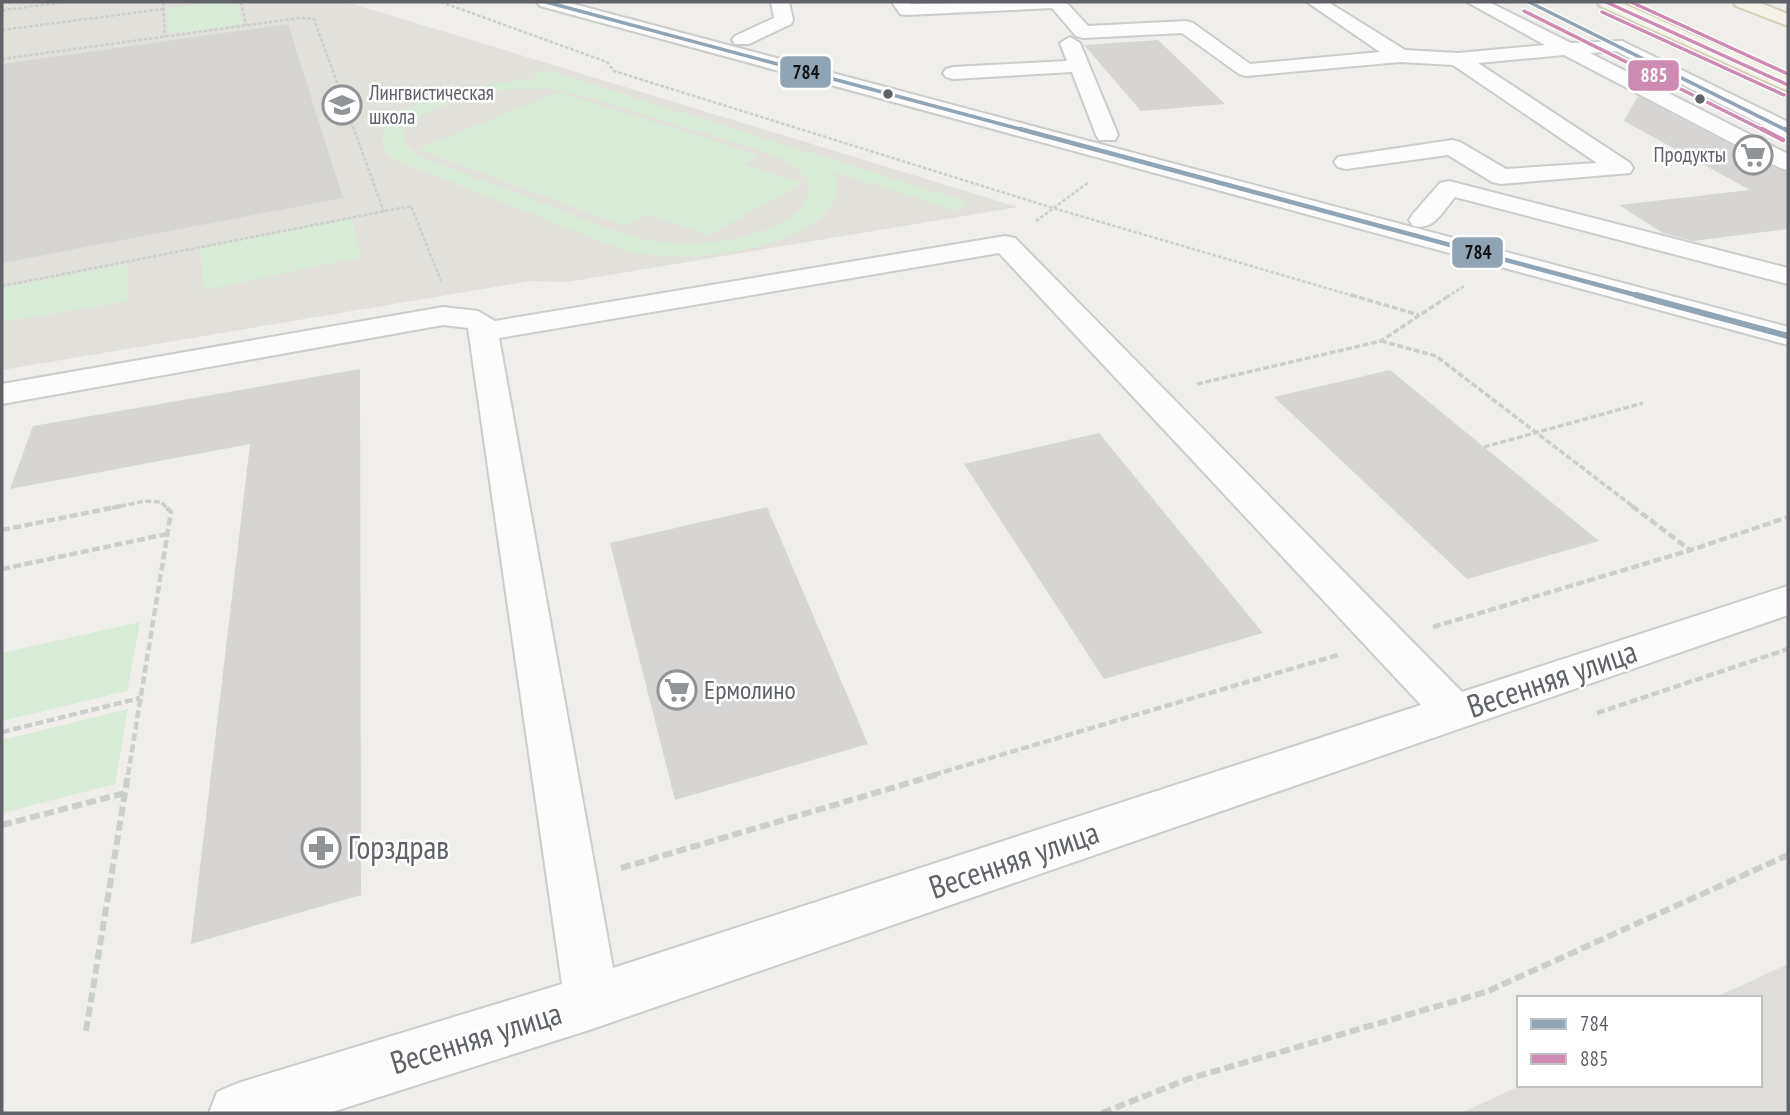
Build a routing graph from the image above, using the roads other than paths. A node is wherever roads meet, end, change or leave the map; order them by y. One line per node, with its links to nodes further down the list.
1 (546, 2): 30 (street)
2 (600, 2): 12 (street)
3 (780, 2): 12 (street)
4 (901, 2): 11 (street)
5 (1316, 2): 15 (street)
6 (1476, 2): 14 (street)
7 (1530, 2): 13 (street)
8 (1606, 2): 19 (main road)
9 (1742, 2): 10 (main road)
10 (1788, 20)
11 (1083, 32): 15 (street); 17 (street)
12 (742, 40): 21 (street)
13 (1615, 45): 14 (street); 20 (street)
14 (1564, 48): 16 (street); 23 (street)
15 (1400, 56): 16 (street)
16 (1458, 59): 24 (street)
17 (1079, 66): 18 (street); 21 (street)
18 (953, 73)
19 (1788, 85)
20 (1788, 131)
21 (1107, 135): 26 (street)
22 (1346, 162): 24 (street)
23 (1788, 163)
24 (1501, 177): 25 (street)
25 (1449, 188): 26 (street); 27 (street)
26 (1422, 220): 28 (street)
27 (1788, 276)
28 (1788, 316)
29 (483, 332): 31 (street); 33 (street); 34 (street)
30 (1788, 336)
31 (2, 394)
32 (1788, 600): 33 (street, Весенняя улица)
33 (1454, 712): 34 (street, Весенняя улица)
34 (592, 1002): 35 (street, Весенняя улица)
35 (238, 1113)

